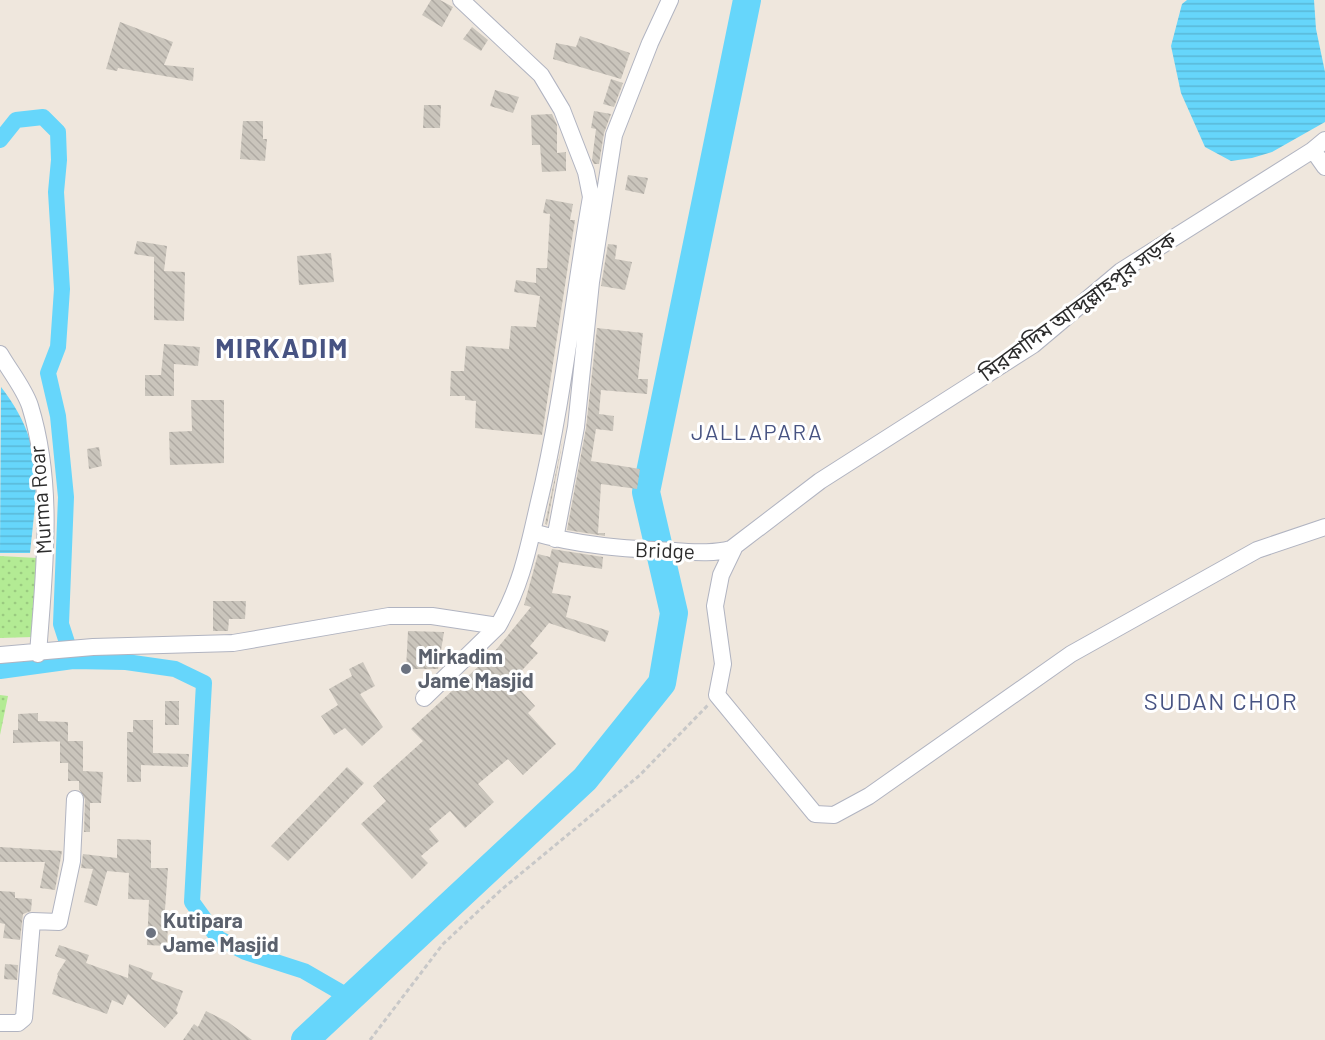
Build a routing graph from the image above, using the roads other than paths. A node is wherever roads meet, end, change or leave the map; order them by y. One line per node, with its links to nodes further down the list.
1 (461, 0): 7 (street)
2 (670, 0): 8 (street)
3 (1319, 145): 4 (street); 9 (street, মিরকাদিম আব্দুল্লাহপুর সড়ক)
4 (1325, 167)
5 (0, 354): 12 (street, Murma Roar)
6 (1325, 527): 9 (street)
7 (532, 532): 8 (street, Bridge); 11 (street)
8 (555, 539): 10 (street, Bridge)
9 (734, 548): 10 (street, মিরকাদিম আব্দুল্লাহপুর সড়ক)
10 (713, 552)
11 (498, 626): 12 (street); 14 (street)
12 (38, 654): 13 (street)
13 (0, 655)
14 (424, 698)
15 (75, 799): 16 (street)
16 (0, 1023)

